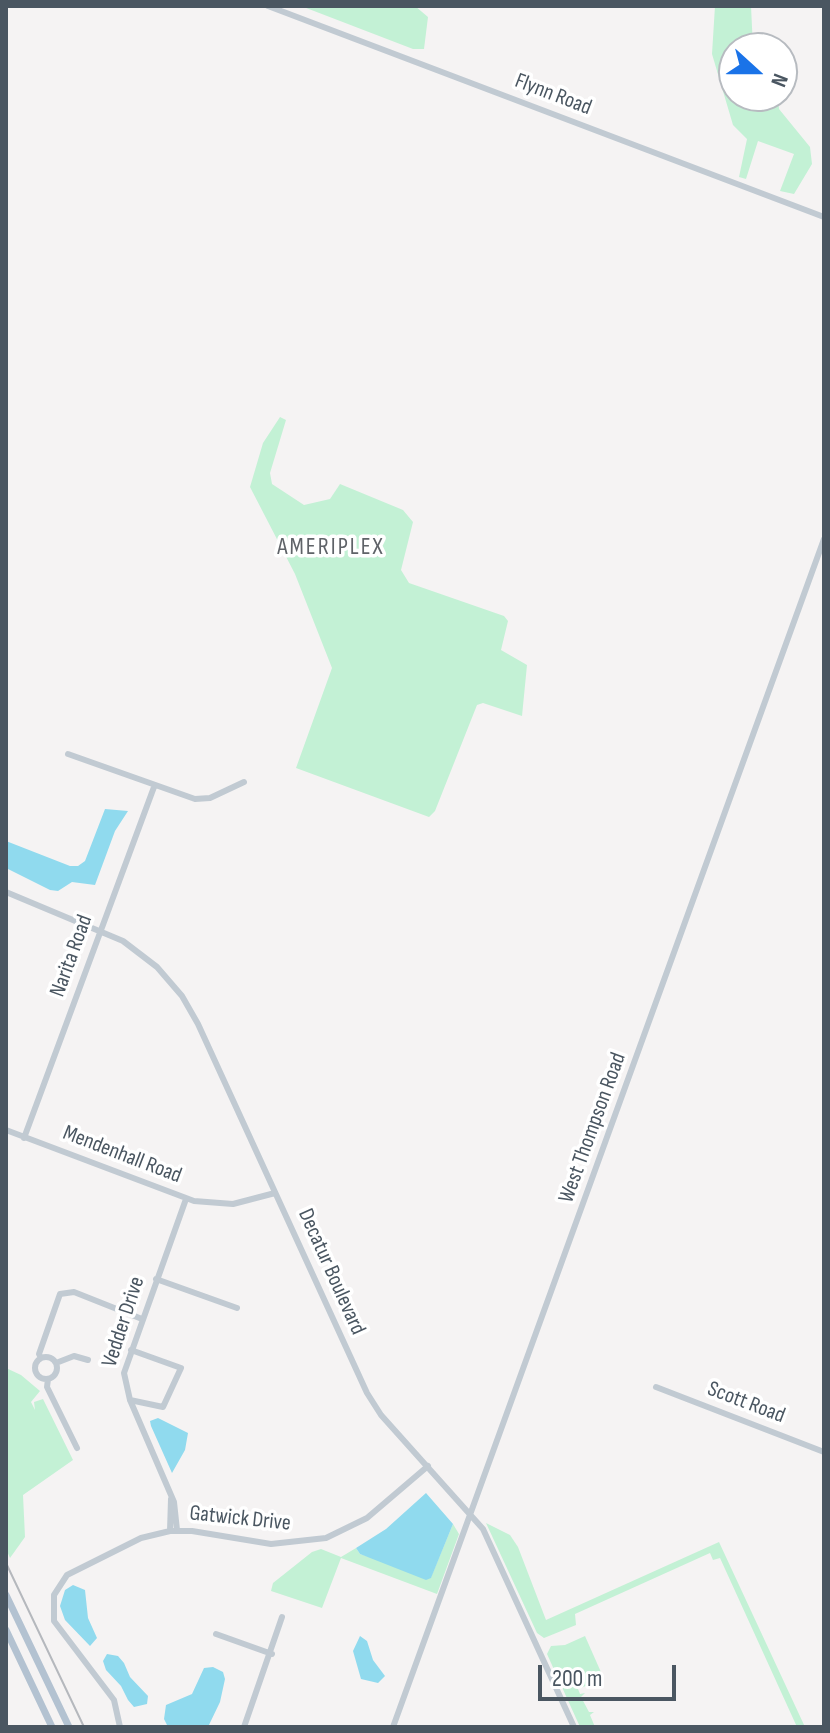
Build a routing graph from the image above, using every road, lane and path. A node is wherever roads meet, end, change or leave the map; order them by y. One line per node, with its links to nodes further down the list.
1 (268, 6): 2 (street, Flynn Road)
2 (824, 217)
3 (824, 539): 26 (street, West Thompson Road)
4 (68, 754): 6 (street)
5 (244, 782): 6 (street)
6 (154, 787): 8 (street, Narita Road)
7 (6, 892): 8 (street, Decatur Boulevard)
8 (101, 929): 10 (street, Narita Road); 11 (street, Decatur Boulevard)
9 (6, 1130): 10 (street, Mendenhall Road)
10 (24, 1138): 12 (street, Mendenhall Road)
11 (275, 1193): 12 (street, Mendenhall Road); 25 (street, Decatur Boulevard)
12 (186, 1199): 13 (street, Vedder Drive)
13 (156, 1279): 14 (street); 15 (street, Vedder Drive)
14 (237, 1308)
15 (142, 1319): 16 (street, Vedder Drive); 17 (street)
16 (131, 1350): 22 (street, Vedder Drive); 22 (street)
17 (41, 1358): 19 (street); 20 (street)
18 (88, 1360): 19 (street)
19 (56, 1363): 20 (street)
20 (48, 1379): 23 (street)
21 (656, 1387): 24 (street, Scott Road)
22 (130, 1400): 27 (street, Vedder Drive)
23 (77, 1448)
24 (824, 1452)
25 (428, 1466): 26 (street, Decatur Boulevard); 27 (street, Gatwick Drive)
26 (471, 1513): 37 (street, West Thompson Road); 38 (street, Decatur Boulevard)
27 (173, 1530): 35 (street, Gatwick Drive)
28 (6, 1595): 34 (main road)
29 (282, 1617): 32 (street)
30 (6, 1630): 33 (main road)
31 (216, 1634): 32 (street)
32 (272, 1654): 36 (street)
33 (52, 1727)
34 (69, 1727)
35 (120, 1727)
36 (244, 1727)
37 (393, 1727)
38 (574, 1727)

